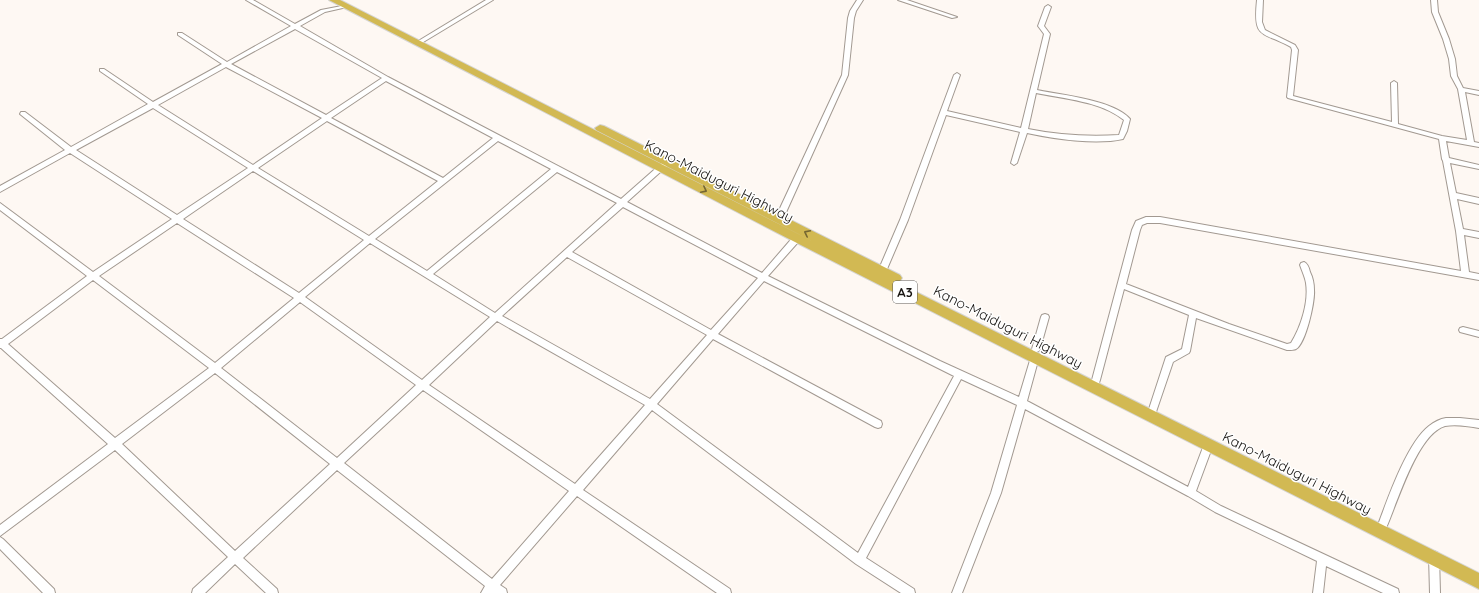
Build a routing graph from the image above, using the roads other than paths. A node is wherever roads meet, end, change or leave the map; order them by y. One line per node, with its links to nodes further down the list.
1 (249, 0): 12 (street)
2 (331, 0): 8 (highway, Kano-Maiduguri Highway / A3); 10 (street)
3 (860, 0): 46 (street)
4 (900, 0): 11 (street)
5 (1260, 0): 27 (street)
6 (1434, 0): 20 (street)
7 (486, 1): 14 (street)
8 (345, 3): 10 (street); 14 (highway, Kano-Maiduguri Highway / A3)
9 (1048, 7): 21 (street)
10 (323, 11): 12 (street)
11 (954, 17)
12 (294, 27): 15 (street); 18 (street)
13 (180, 34): 15 (street)
14 (421, 42): 36 (highway, Kano-Maiduguri Highway / A3)
15 (226, 64): 23 (street); 26 (street)
16 (102, 70): 23 (street)
17 (957, 75): 24 (street)
18 (386, 78): 26 (street); 29 (street)
19 (1394, 83): 27 (street)
20 (1461, 89): 22 (street); 31 (street)
21 (1034, 91): 28 (street); 28 (street)
22 (1479, 92)
23 (152, 104): 33 (street); 38 (street)
24 (944, 112): 28 (street); 56 (street)
25 (23, 114): 33 (street)
26 (326, 118): 38 (street); 40 (street)
27 (1395, 124): 30 (street)
28 (1024, 131): 35 (street)
29 (498, 138): 39 (street); 40 (street)
30 (1442, 138): 31 (street); 34 (street)
31 (1471, 143): 32 (street)
32 (1479, 145)
33 (70, 150): 41 (street); 47 (street)
34 (1446, 159): 37 (street); 42 (street)
35 (1014, 163)
36 (663, 165): 44 (street); 46 (highway, Kano-Maiduguri Highway / A3); 50 (highway, Kano-Maiduguri Highway / A3, one-way to 50)
37 (1479, 167)
38 (253, 168): 47 (street); 51 (street)
39 (556, 169): 44 (street); 55 (street)
40 (442, 181): 51 (street)
41 (0, 189)
42 (1453, 195): 43 (street); 48 (street)
43 (1479, 201)
44 (622, 202): 52 (street); 59 (street)
45 (0, 206): 57 (street)
46 (779, 218): 56 (highway, Kano-Maiduguri Highway / A3, one-way to 46)
47 (176, 219): 57 (street); 61 (street)
48 (1460, 231): 49 (street); 54 (street)
49 (1479, 235)
50 (798, 238): 56 (highway, Kano-Maiduguri Highway / A3); 59 (street)
51 (370, 239): 55 (street); 61 (street)
52 (567, 253): 63 (street); 67 (street)
53 (1304, 265): 62 (street)
54 (1465, 273): 58 (street); 60 (street)
55 (428, 274): 63 (street)
56 (880, 275): 69 (highway, Kano-Maiduguri Highway / A3)
57 (93, 276): 68 (street); 70 (street)
58 (1479, 276)
59 (762, 277): 67 (street); 71 (street)
60 (1121, 285): 62 (street); 72 (street)
61 (299, 297): 70 (street); 73 (street)
62 (1193, 313): 76 (street)
63 (496, 317): 73 (street); 75 (street)
64 (1045, 317): 69 (street)
65 (1463, 330): 66 (street)
66 (1479, 334)
67 (713, 335): 75 (street); 77 (street)
68 (1, 344): 79 (street)
69 (1036, 353): 72 (highway, Kano-Maiduguri Highway / A3); 74 (street); 80 (highway, Kano-Maiduguri Highway / A3)
70 (215, 368): 79 (street); 81 (street)
71 (959, 374): 74 (street); 89 (street)
72 (1096, 380): 76 (highway, Kano-Maiduguri Highway / A3)
73 (422, 385): 81 (street); 82 (street)
74 (1022, 403): 83 (street); 100 (street)
75 (652, 404): 82 (street); 89 (street)
76 (1153, 409): 84 (highway, Kano-Maiduguri Highway / A3)
77 (878, 424)
78 (1479, 424): 84 (street)
79 (115, 444): 85 (street); 88 (street)
80 (1208, 445): 83 (street); 87 (highway, Kano-Maiduguri Highway / A3)
81 (338, 463): 88 (street); 93 (street)
82 (577, 491): 93 (street); 98 (street)
83 (1191, 493): 90 (street)
84 (1382, 525): 87 (highway, Kano-Maiduguri Highway / A3)
85 (0, 531)
86 (0, 542): 94 (street)
87 (1434, 555): 91 (highway, Kano-Maiduguri Highway / A3); 92 (highway, Kano-Maiduguri Highway / A3); 103 (street)
88 (235, 558): 95 (street); 96 (street)
89 (860, 560): 99 (street)
90 (1322, 560): 101 (street); 102 (street)
91 (1479, 572)
92 (1479, 581)
93 (489, 589): 97 (street)
94 (50, 593)
95 (197, 593)
96 (273, 593)
97 (502, 593)
98 (726, 593)
99 (910, 593)
100 (957, 593)
101 (1318, 593)
102 (1394, 593)
103 (1435, 593)

